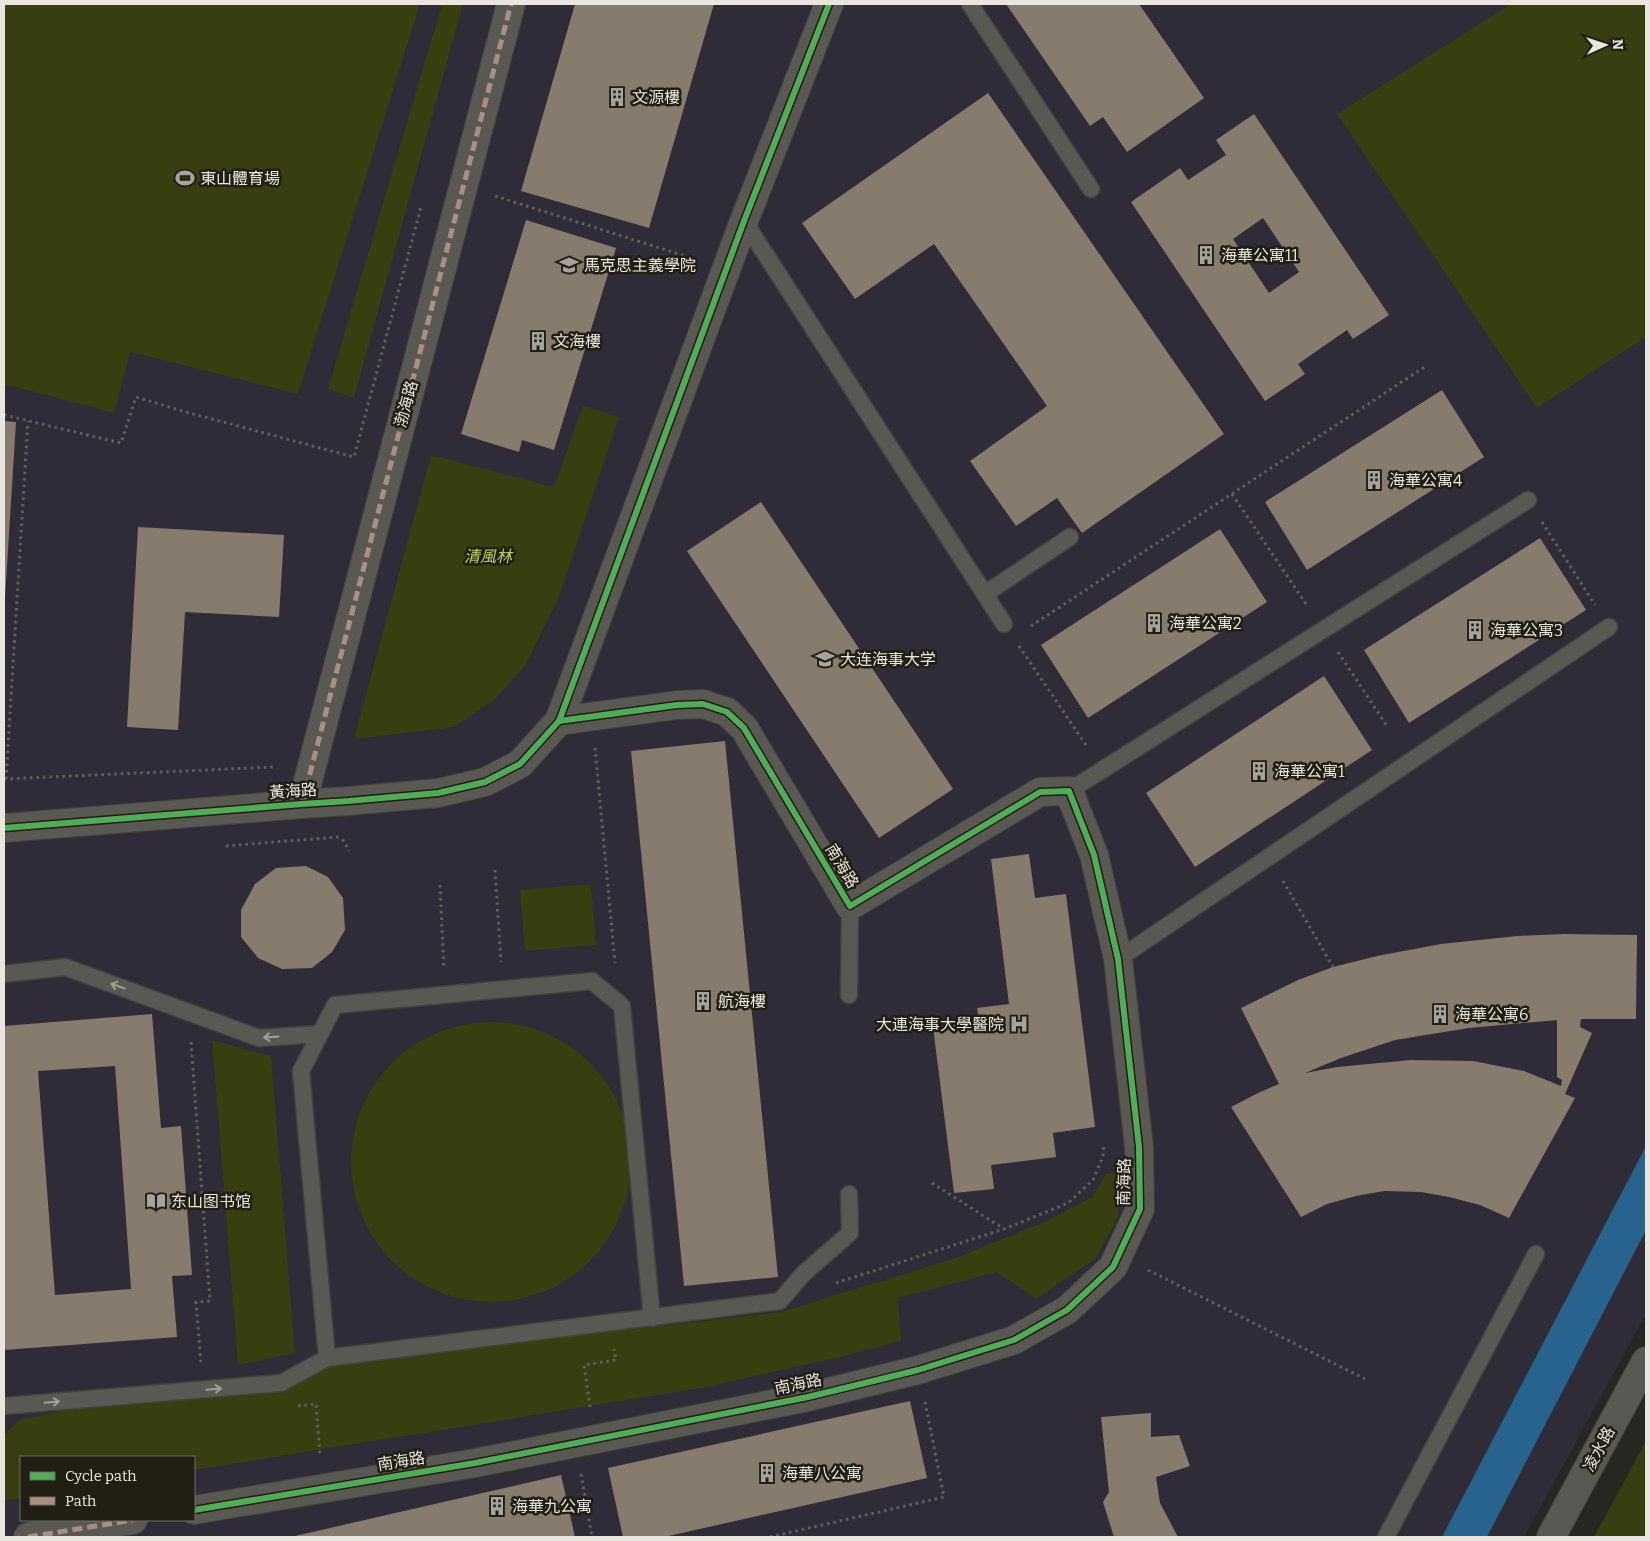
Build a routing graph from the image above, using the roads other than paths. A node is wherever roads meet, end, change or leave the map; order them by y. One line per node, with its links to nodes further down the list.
1 (511, 4): 13 (street, 渤海路)
2 (830, 4): 5 (street)
3 (970, 4): 4 (lane)
4 (1091, 189)
5 (744, 221): 8 (lane); 11 (street)
6 (1528, 500): 12 (lane)
7 (1070, 536): 8 (lane)
8 (985, 594): 9 (lane)
9 (1004, 624)
10 (1609, 627): 16 (lane)
11 (559, 721): 13 (street, 黃海路); 15 (street, 南海路)
12 (1069, 791): 15 (street, 南海路); 16 (street, 南海路)
13 (302, 804): 14 (street, 黃海路)
14 (4, 828)
15 (850, 906): 18 (lane)
16 (1118, 959): 26 (street, 南海路)
17 (4, 974): 19 (lane, one-way to 17)
18 (849, 995)
19 (320, 1034): 22 (lane); 23 (lane)
20 (849, 1194): 22 (lane)
21 (1536, 1254): 29 (lane)
22 (652, 1318): 23 (lane)
23 (327, 1358): 25 (lane, one-way to 23)
24 (1646, 1361): 30 (street, 凌水路)
25 (4, 1406)
26 (195, 1510)
27 (127, 1521): 28 (street)
28 (28, 1537)
29 (1386, 1537)
30 (1551, 1537)

